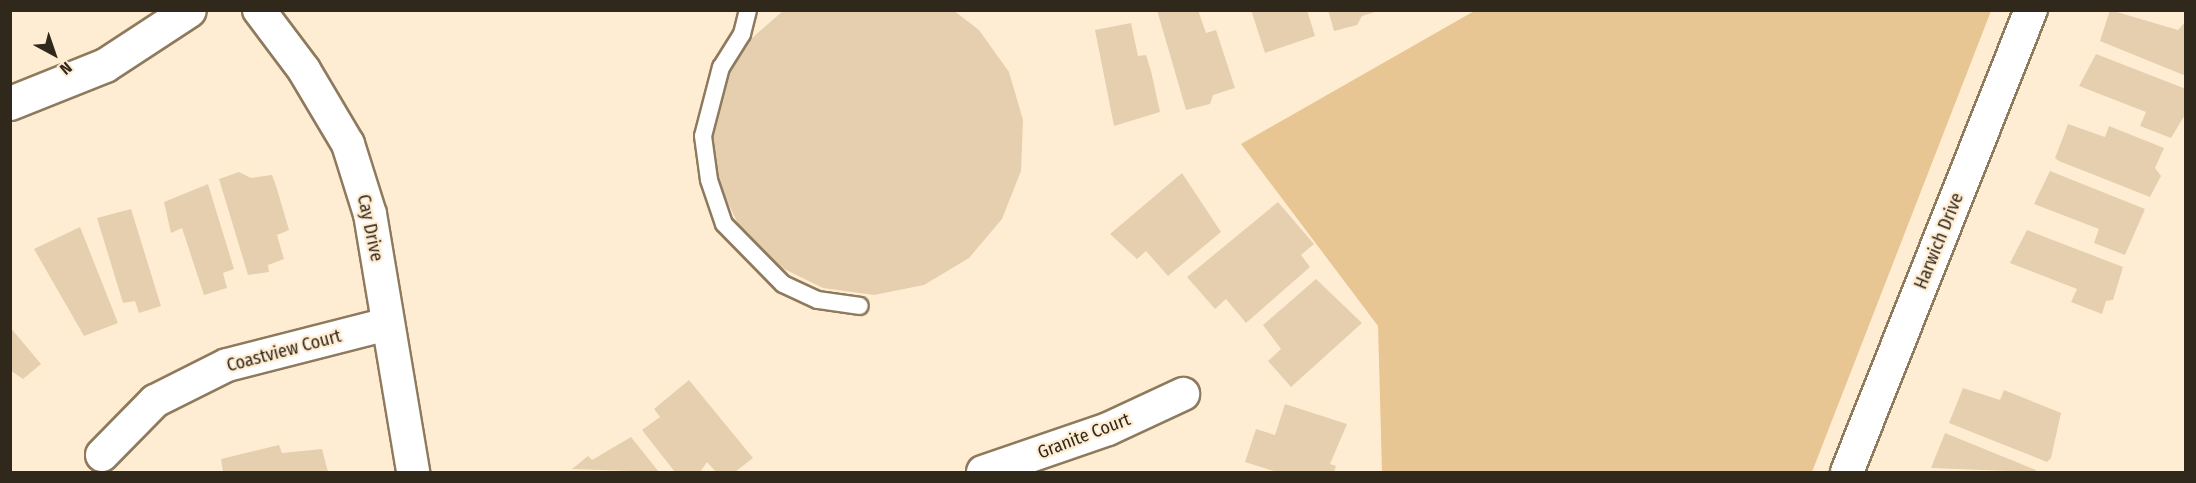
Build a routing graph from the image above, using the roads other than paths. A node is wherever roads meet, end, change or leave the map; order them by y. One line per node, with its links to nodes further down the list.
1 (189, 10): 5 (main road)
2 (259, 10): 7 (street, Cay Drive)
3 (748, 10): 6 (lane)
4 (2031, 10): 12 (street, Harwich Drive)
5 (10, 103)
6 (860, 306)
7 (388, 324): 9 (street, Coastview Court); 10 (street, Cay Drive)
8 (1183, 394): 11 (street, Granite Court)
9 (102, 455)
10 (413, 472)
11 (982, 472)
12 (1847, 472)

